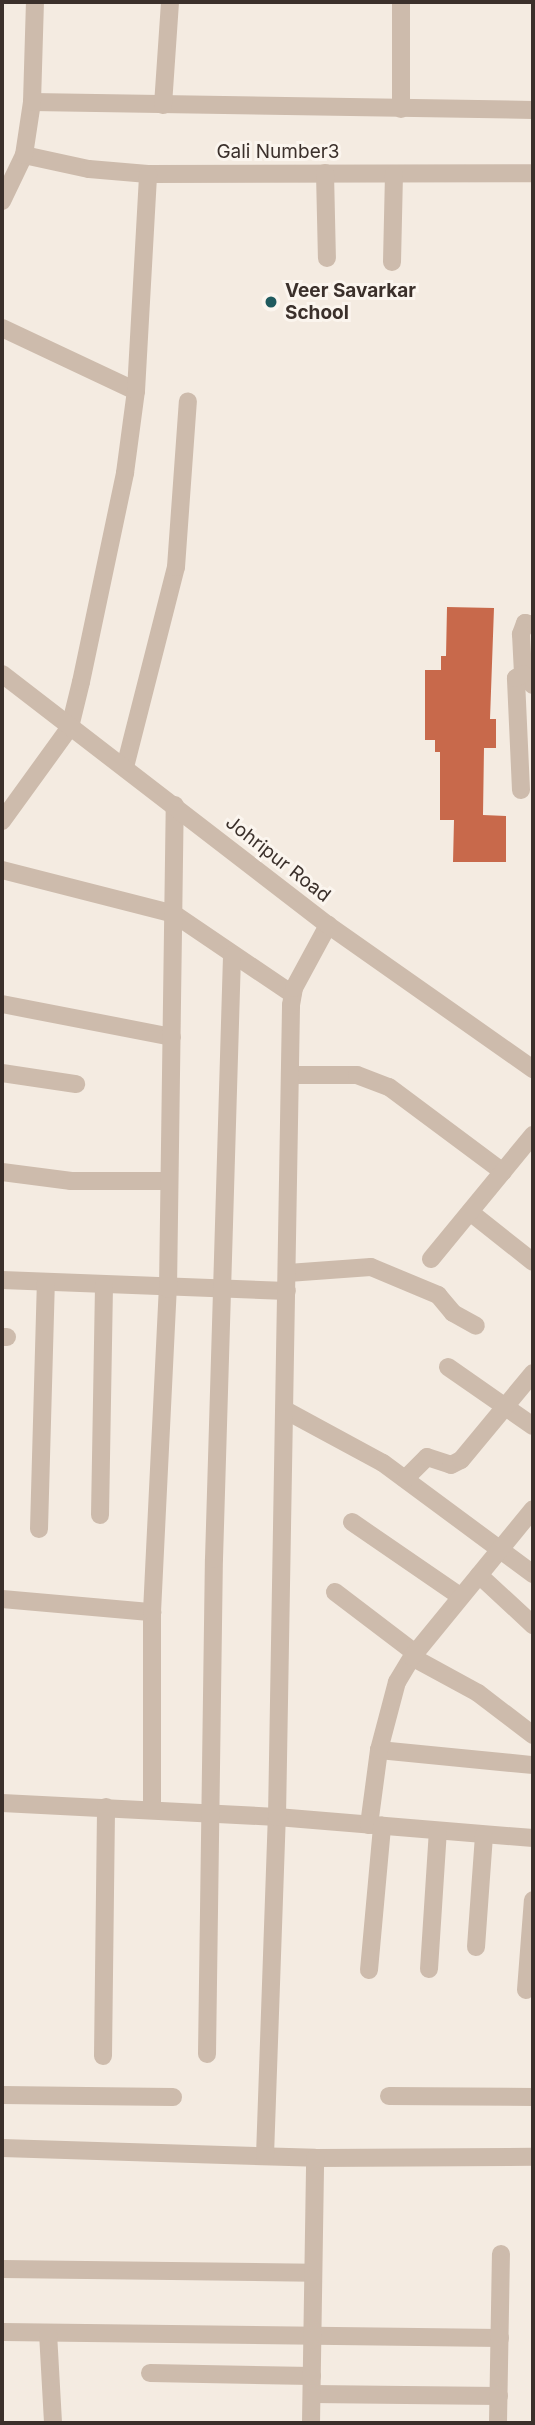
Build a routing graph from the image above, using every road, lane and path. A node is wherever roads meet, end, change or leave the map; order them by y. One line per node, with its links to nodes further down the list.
1 (35, 2): 4 (street)
2 (170, 2): 5 (street)
3 (401, 2): 6 (street)
4 (32, 102): 5 (street); 8 (street)
5 (163, 105): 6 (street)
6 (401, 109): 7 (street)
7 (533, 110)
8 (24, 155): 11 (street, Gali Number3); 13 (street)
9 (325, 173): 11 (street, Gali Number3); 12 (street, Gali Number3); 14 (street)
10 (533, 173): 12 (street, Gali Number3)
11 (148, 174): 17 (street)
12 (394, 174): 15 (street)
13 (2, 201)
14 (327, 258)
15 (392, 262)
16 (2, 327): 17 (street)
17 (136, 391): 22 (street)
18 (188, 401): 23 (street)
19 (533, 625): 21 (street)
20 (2, 674): 22 (street, Johripur Road)
21 (528, 679): 24 (street)
22 (70, 727): 23 (street, Johripur Road); 26 (street)
23 (125, 767): 25 (street, Johripur Road)
24 (521, 790)
25 (175, 806): 28 (street); 29 (street, Johripur Road)
26 (2, 821)
27 (2, 870): 28 (street)
28 (174, 914): 30 (street); 33 (street)
29 (328, 925): 31 (street); 34 (street, Johripur Road)
30 (232, 955): 31 (street); 50 (street)
31 (292, 994): 36 (street)
32 (2, 1004): 33 (street)
33 (172, 1037): 41 (street)
34 (533, 1069)
35 (2, 1073): 37 (street)
36 (290, 1075): 40 (street); 46 (street)
37 (76, 1084)
38 (533, 1135): 40 (street)
39 (2, 1172): 41 (street)
40 (502, 1172): 42 (street)
41 (169, 1181): 49 (street)
42 (470, 1212): 43 (street); 44 (street)
43 (431, 1259)
44 (533, 1262)
45 (2, 1280): 47 (street)
46 (288, 1282): 50 (street); 51 (street); 55 (street)
47 (46, 1283): 48 (street); 61 (street)
48 (104, 1286): 49 (street); 59 (street)
49 (168, 1289): 50 (street); 68 (street)
50 (223, 1290): 77 (street)
51 (476, 1326)
52 (448, 1367): 54 (street)
53 (533, 1373): 54 (street)
54 (505, 1405): 56 (street); 57 (street)
55 (285, 1410): 57 (street); 78 (street)
56 (533, 1426)
57 (404, 1479): 62 (street)
58 (533, 1509): 62 (street)
59 (100, 1515)
60 (352, 1522): 66 (street)
61 (39, 1529)
62 (502, 1548): 63 (street); 64 (street)
63 (479, 1574): 66 (street); 69 (street)
64 (533, 1574)
65 (335, 1592): 70 (street)
66 (461, 1597): 70 (street)
67 (2, 1599): 68 (street)
68 (152, 1612): 76 (street)
69 (533, 1625)
70 (414, 1655): 71 (street); 72 (street)
71 (533, 1735)
72 (379, 1750): 73 (street); 79 (street)
73 (533, 1765)
74 (2, 1803): 75 (street)
75 (106, 1807): 76 (street); 89 (street)
76 (152, 1809): 77 (street)
77 (211, 1813): 78 (street); 88 (street)
78 (277, 1817): 79 (street); 95 (street)
79 (376, 1825): 80 (street); 86 (street)
80 (438, 1831): 81 (street); 85 (street)
81 (484, 1835): 82 (street); 84 (street)
82 (533, 1838)
83 (533, 1900): 87 (street)
84 (476, 1947)
85 (429, 1969)
86 (369, 1970)
87 (526, 1990)
88 (207, 2054)
89 (103, 2056)
90 (2, 2095): 92 (street)
91 (389, 2096): 93 (street)
92 (173, 2097)
93 (533, 2097)
94 (2, 2148): 95 (street)
95 (265, 2157): 97 (street)
96 (533, 2157): 97 (street)
97 (315, 2158): 100 (street)
98 (501, 2254): 104 (street)
99 (2, 2269): 100 (street)
100 (313, 2273): 103 (street)
101 (2, 2332): 102 (street)
102 (48, 2333): 103 (street); 108 (street)
103 (312, 2335): 104 (street); 106 (street)
104 (500, 2338): 107 (street)
105 (150, 2373): 106 (street)
106 (312, 2385): 107 (street); 109 (street)
107 (499, 2396): 110 (street)
108 (53, 2423)
109 (312, 2423)
110 (498, 2423)

